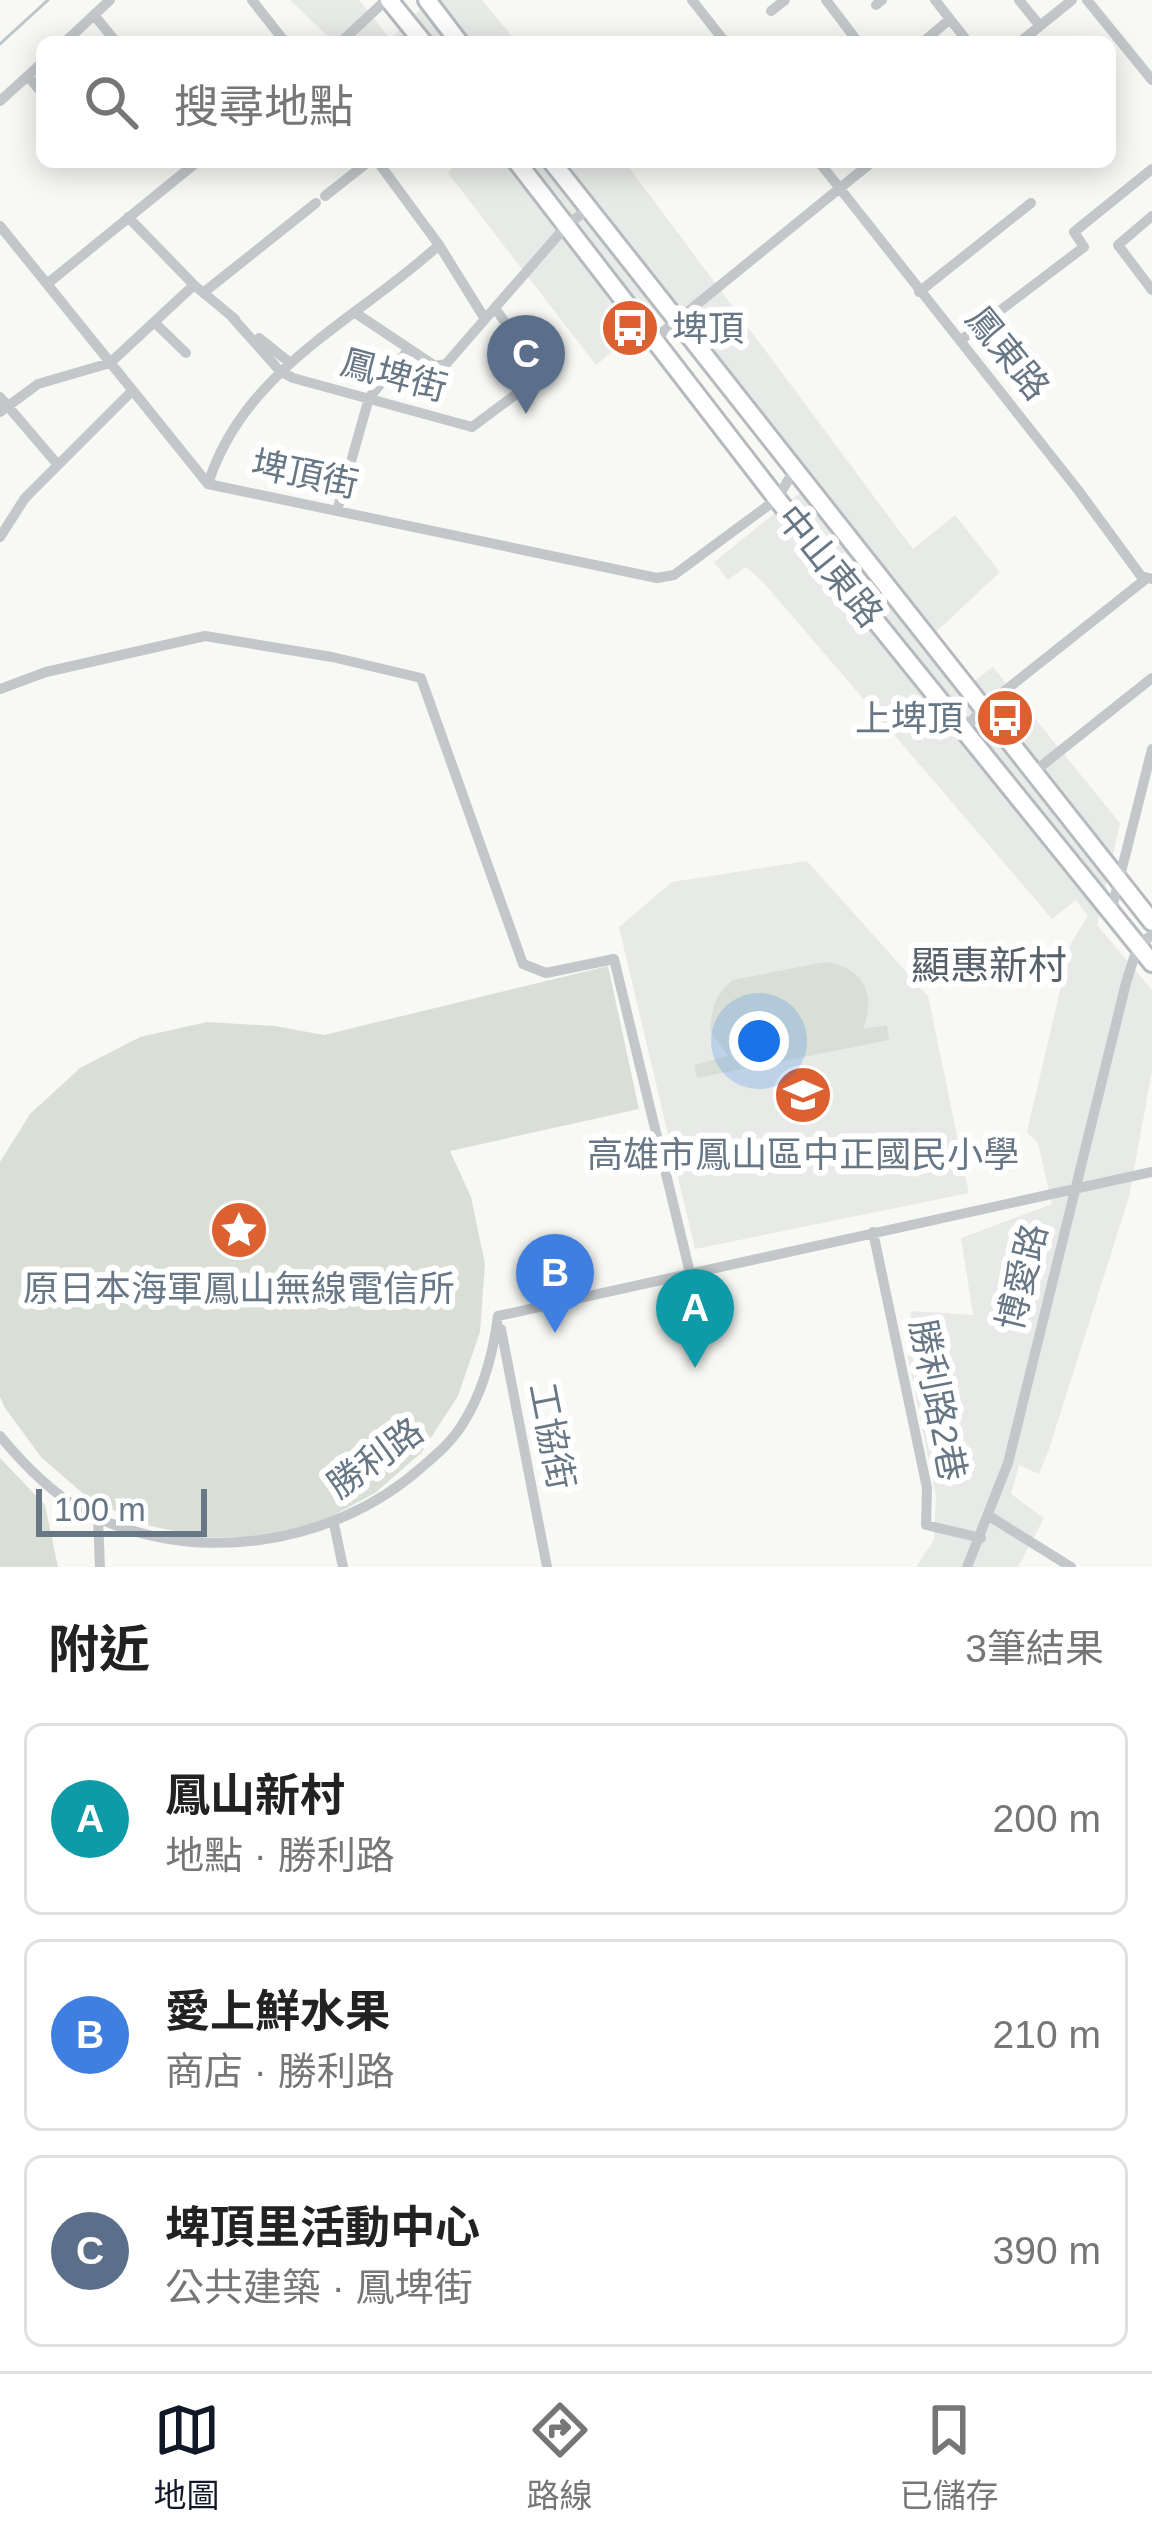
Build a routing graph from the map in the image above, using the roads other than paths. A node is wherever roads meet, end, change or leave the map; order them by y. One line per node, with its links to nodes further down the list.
1 (110, 0): 13 (street)
2 (252, 0): 18 (street)
3 (387, 0): 19 (street); 20 (main road)
4 (427, 0): 21 (main road)
5 (692, 0): 22 (street)
6 (785, 0): 12 (street)
7 (826, 0): 23 (street)
8 (935, 0): 14 (street)
9 (1018, 0): 15 (street)
10 (1072, 0): 15 (street)
11 (1088, 0): 29 (street)
12 (771, 11)
13 (94, 15): 16 (street); 17 (street)
14 (950, 19): 24 (street); 25 (street)
15 (1040, 26): 26 (street)
16 (71, 36)
17 (111, 36)
18 (280, 36)
19 (348, 36)
20 (418, 36)
21 (455, 36)
22 (720, 36)
23 (853, 36)
24 (929, 36)
25 (963, 36)
26 (1031, 36)
27 (36, 69): 28 (street)
28 (28, 76): 30 (street); 31 (street)
29 (1152, 80)
30 (36, 86)
31 (0, 101)
32 (189, 168): 44 (street)
33 (360, 168): 49 (street)
34 (383, 168): 47 (street)
35 (522, 168): 45 (main road, 中山東路)
36 (557, 168): 42 (main road, 中山東路)
37 (823, 168): 40 (street, 鳳東路)
38 (865, 168): 40 (street)
39 (1152, 169): 58 (street)
40 (839, 189): 51 (street, 鳳東路); 56 (street)
41 (1031, 203): 51 (street)
42 (588, 208): 45 (street, 鳳埤街); 56 (main road, 中山東路)
43 (1152, 216): 50 (street)
44 (128, 217): 48 (street); 49 (street, 鳳埤街)
45 (567, 225): 52 (street, 鳳埤街); 57 (main road, 中山東路)
46 (0, 226): 48 (street, 埤頂街)
47 (439, 244): 53 (street); 54 (street)
48 (47, 284): 61 (street, 埤頂街)
49 (198, 289): 55 (street); 62 (street, 鳳埤街)
50 (1152, 290)
51 (920, 292): 58 (street, 鳳東路)
52 (495, 308): 54 (street, 鳳埤街); 64 (street, 鳳埤街)
53 (354, 312): 59 (street); 62 (street)
54 (485, 319): 59 (street, 鳳埤街)
55 (154, 322): 60 (street); 61 (street)
56 (675, 322): 57 (street); 67 (main road, 中山東路)
57 (653, 340): 69 (main road, 中山東路)
58 (961, 340): 72 (street, 鳳東路)
59 (409, 349): 64 (street)
60 (187, 353)
61 (110, 363): 63 (street, 埤頂街); 65 (street)
62 (284, 366): 64 (street, 鳳埤街); 68 (street)
63 (132, 392): 66 (street); 68 (street, 埤頂街)
64 (369, 398): 70 (street)
65 (2, 404): 66 (street)
66 (58, 465): 71 (street)
67 (793, 472): 69 (street, 埤頂街); 75 (main road, 中山東路)
68 (208, 484): 70 (street, 埤頂街)
69 (777, 499): 70 (street, 埤頂街); 76 (main road, 中山東路)
70 (338, 512)
71 (0, 537)
72 (1150, 579): 75 (street)
73 (1152, 678): 78 (street)
74 (0, 688): 87 (street)
75 (983, 709): 76 (street); 78 (main road, 中山東路)
76 (963, 731): 80 (main road, 中山東路)
77 (1152, 749): 79 (street)
78 (1035, 771): 79 (main road, 中山東路)
79 (1120, 878): 80 (street); 81 (main road, 中山東路)
80 (1111, 912): 82 (main road, 中山東路)
81 (1152, 922)
82 (1145, 940): 83 (main road, 中山東路); 85 (street, 博愛路)
83 (1152, 963)
84 (1152, 1172): 85 (street)
85 (1074, 1191): 86 (street); 90 (street, 博愛路)
86 (873, 1232): 87 (street); 93 (street, 勝利路2巷)
87 (690, 1273): 88 (street)
88 (498, 1316): 92 (street, 勝利路); 96 (street, 工協街)
89 (0, 1436): 91 (street, 勝利路)
90 (989, 1516): 93 (street, 博愛路); 98 (street)
91 (98, 1518): 92 (street, 勝利路); 94 (street)
92 (334, 1524): 95 (street)
93 (981, 1538): 97 (street, 博愛路)
94 (100, 1567)
95 (343, 1567)
96 (547, 1567)
97 (967, 1567)
98 (1071, 1567)

